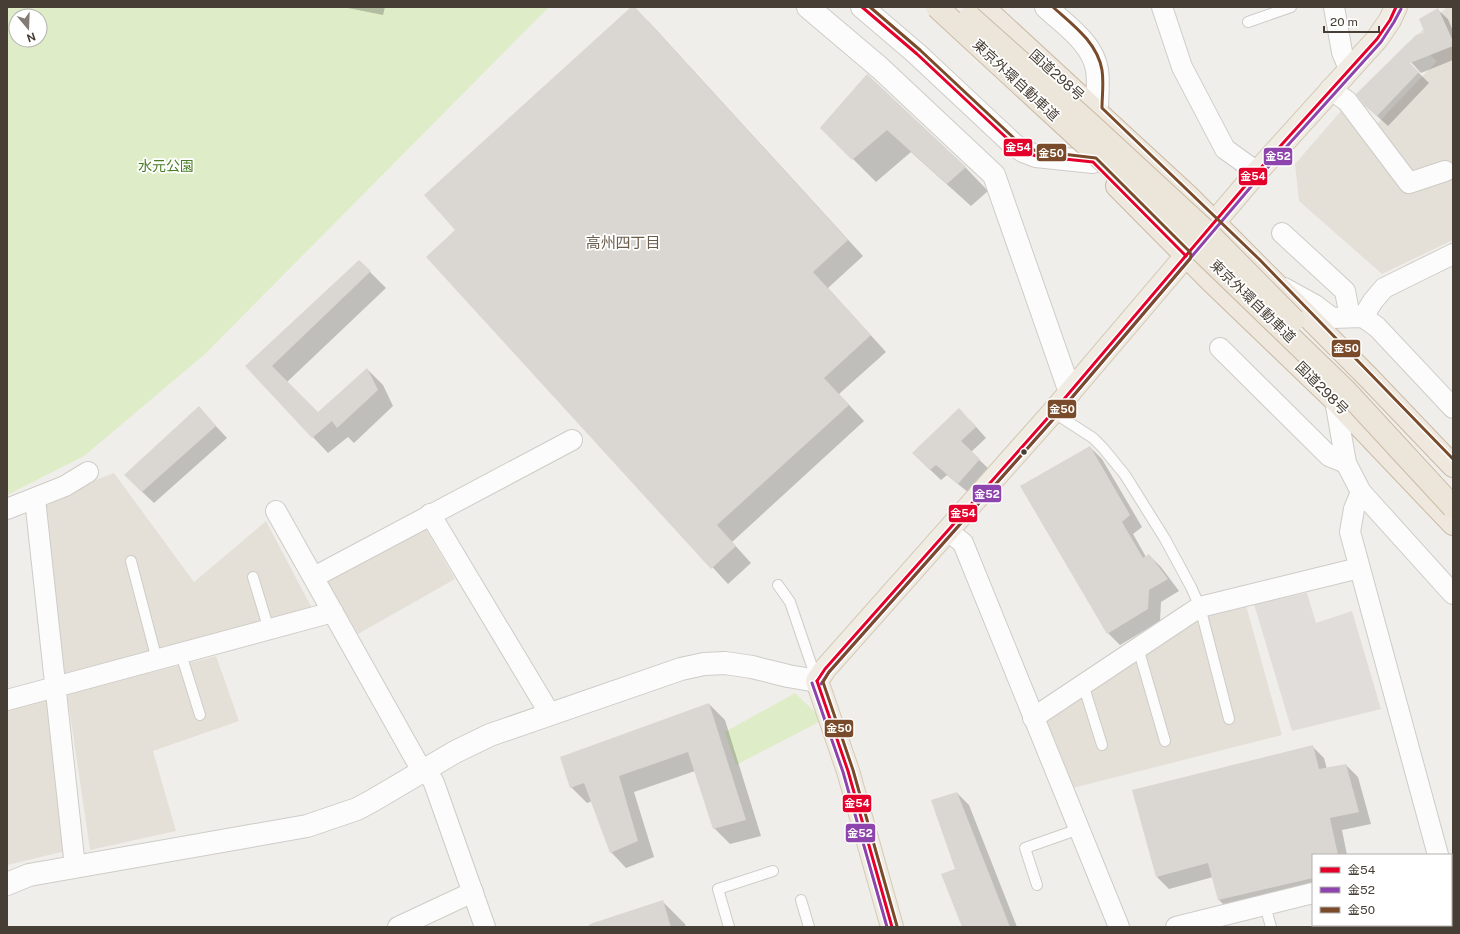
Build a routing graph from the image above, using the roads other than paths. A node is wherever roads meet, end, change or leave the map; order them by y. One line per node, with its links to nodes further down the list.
1 (808, 7): 26 (street)
2 (862, 7): 16 (street)
3 (927, 7): 16 (highway, 国道298号)
4 (937, 7): 37 (highway, 東京外環自動車道, bridge)
5 (959, 7): 34 (highway, 東京外環自動車道, bridge)
6 (983, 7): 15 (highway, 国道298号)
7 (1046, 7): 15 (street)
8 (1162, 7): 18 (street)
9 (1292, 7): 12 (lane)
10 (1334, 7): 13 (street)
11 (1396, 7): 13 (main road)
12 (1248, 22)
13 (1349, 69): 14 (main road)
14 (1330, 89): 17 (street); 18 (main road)
15 (1096, 110): 19 (highway, 国道298号)
16 (1094, 162): 22 (highway, 国道298号)
17 (1445, 171)
18 (1257, 172): 19 (main road)
19 (1214, 222): 22 (main road); 23 (highway, 国道298号)
20 (1282, 233): 24 (street)
21 (1453, 254): 24 (street)
22 (1186, 256): 26 (main road); 27 (highway, 国道298号)
23 (1275, 283): 24 (street); 32 (highway, 国道298号)
24 (1356, 317): 28 (street)
25 (1220, 348): 31 (street)
26 (1070, 392): 29 (main road)
27 (1335, 400): 31 (street); 41 (highway, 国道298号)
28 (1453, 408)
29 (1053, 412): 42 (main road); 49 (lane)
30 (572, 440): 40 (street)
31 (1346, 463): 35 (street)
32 (1453, 466)
33 (88, 472): 36 (street)
34 (1453, 487)
35 (1361, 492): 44 (street); 48 (street)
36 (35, 499): 38 (street); 57 (street)
37 (1453, 507)
38 (7, 509)
39 (276, 511): 46 (street)
40 (430, 514): 46 (street); 59 (street)
41 (1453, 524)
42 (948, 531): 55 (main road); 61 (street)
43 (131, 561): 54 (lane)
44 (1359, 568): 49 (street); 67 (street)
45 (253, 577): 51 (lane)
46 (314, 577): 50 (street)
47 (778, 585): 55 (lane)
48 (1453, 594)
49 (1200, 608): 52 (street); 62 (lane)
50 (333, 612): 51 (street); 65 (street)
51 (269, 630): 53 (street)
52 (1138, 648): 56 (street); 63 (lane)
53 (181, 654): 54 (street); 60 (lane)
54 (157, 660): 57 (street)
55 (817, 681): 59 (street); 80 (main road)
56 (1083, 684): 61 (street); 64 (lane)
57 (56, 687): 58 (street); 68 (street)
58 (7, 700)
59 (550, 714): 65 (street)
60 (200, 715)
61 (1033, 718): 66 (street)
62 (1230, 719)
63 (1164, 741)
64 (1102, 745)
65 (424, 770): 68 (street); 72 (street)
66 (1079, 829): 71 (lane); 81 (street)
67 (1438, 854)
68 (75, 867): 70 (street)
69 (774, 871): 78 (lane)
70 (7, 884)
71 (1037, 885)
72 (473, 892): 76 (street); 77 (street)
73 (1312, 893): 75 (street)
74 (801, 900): 79 (lane)
75 (1266, 905): 82 (street); 83 (lane)
76 (398, 927)
77 (485, 927)
78 (729, 927)
79 (809, 927)
80 (892, 927)
81 (1119, 927)
82 (1176, 927)
83 (1271, 927)

